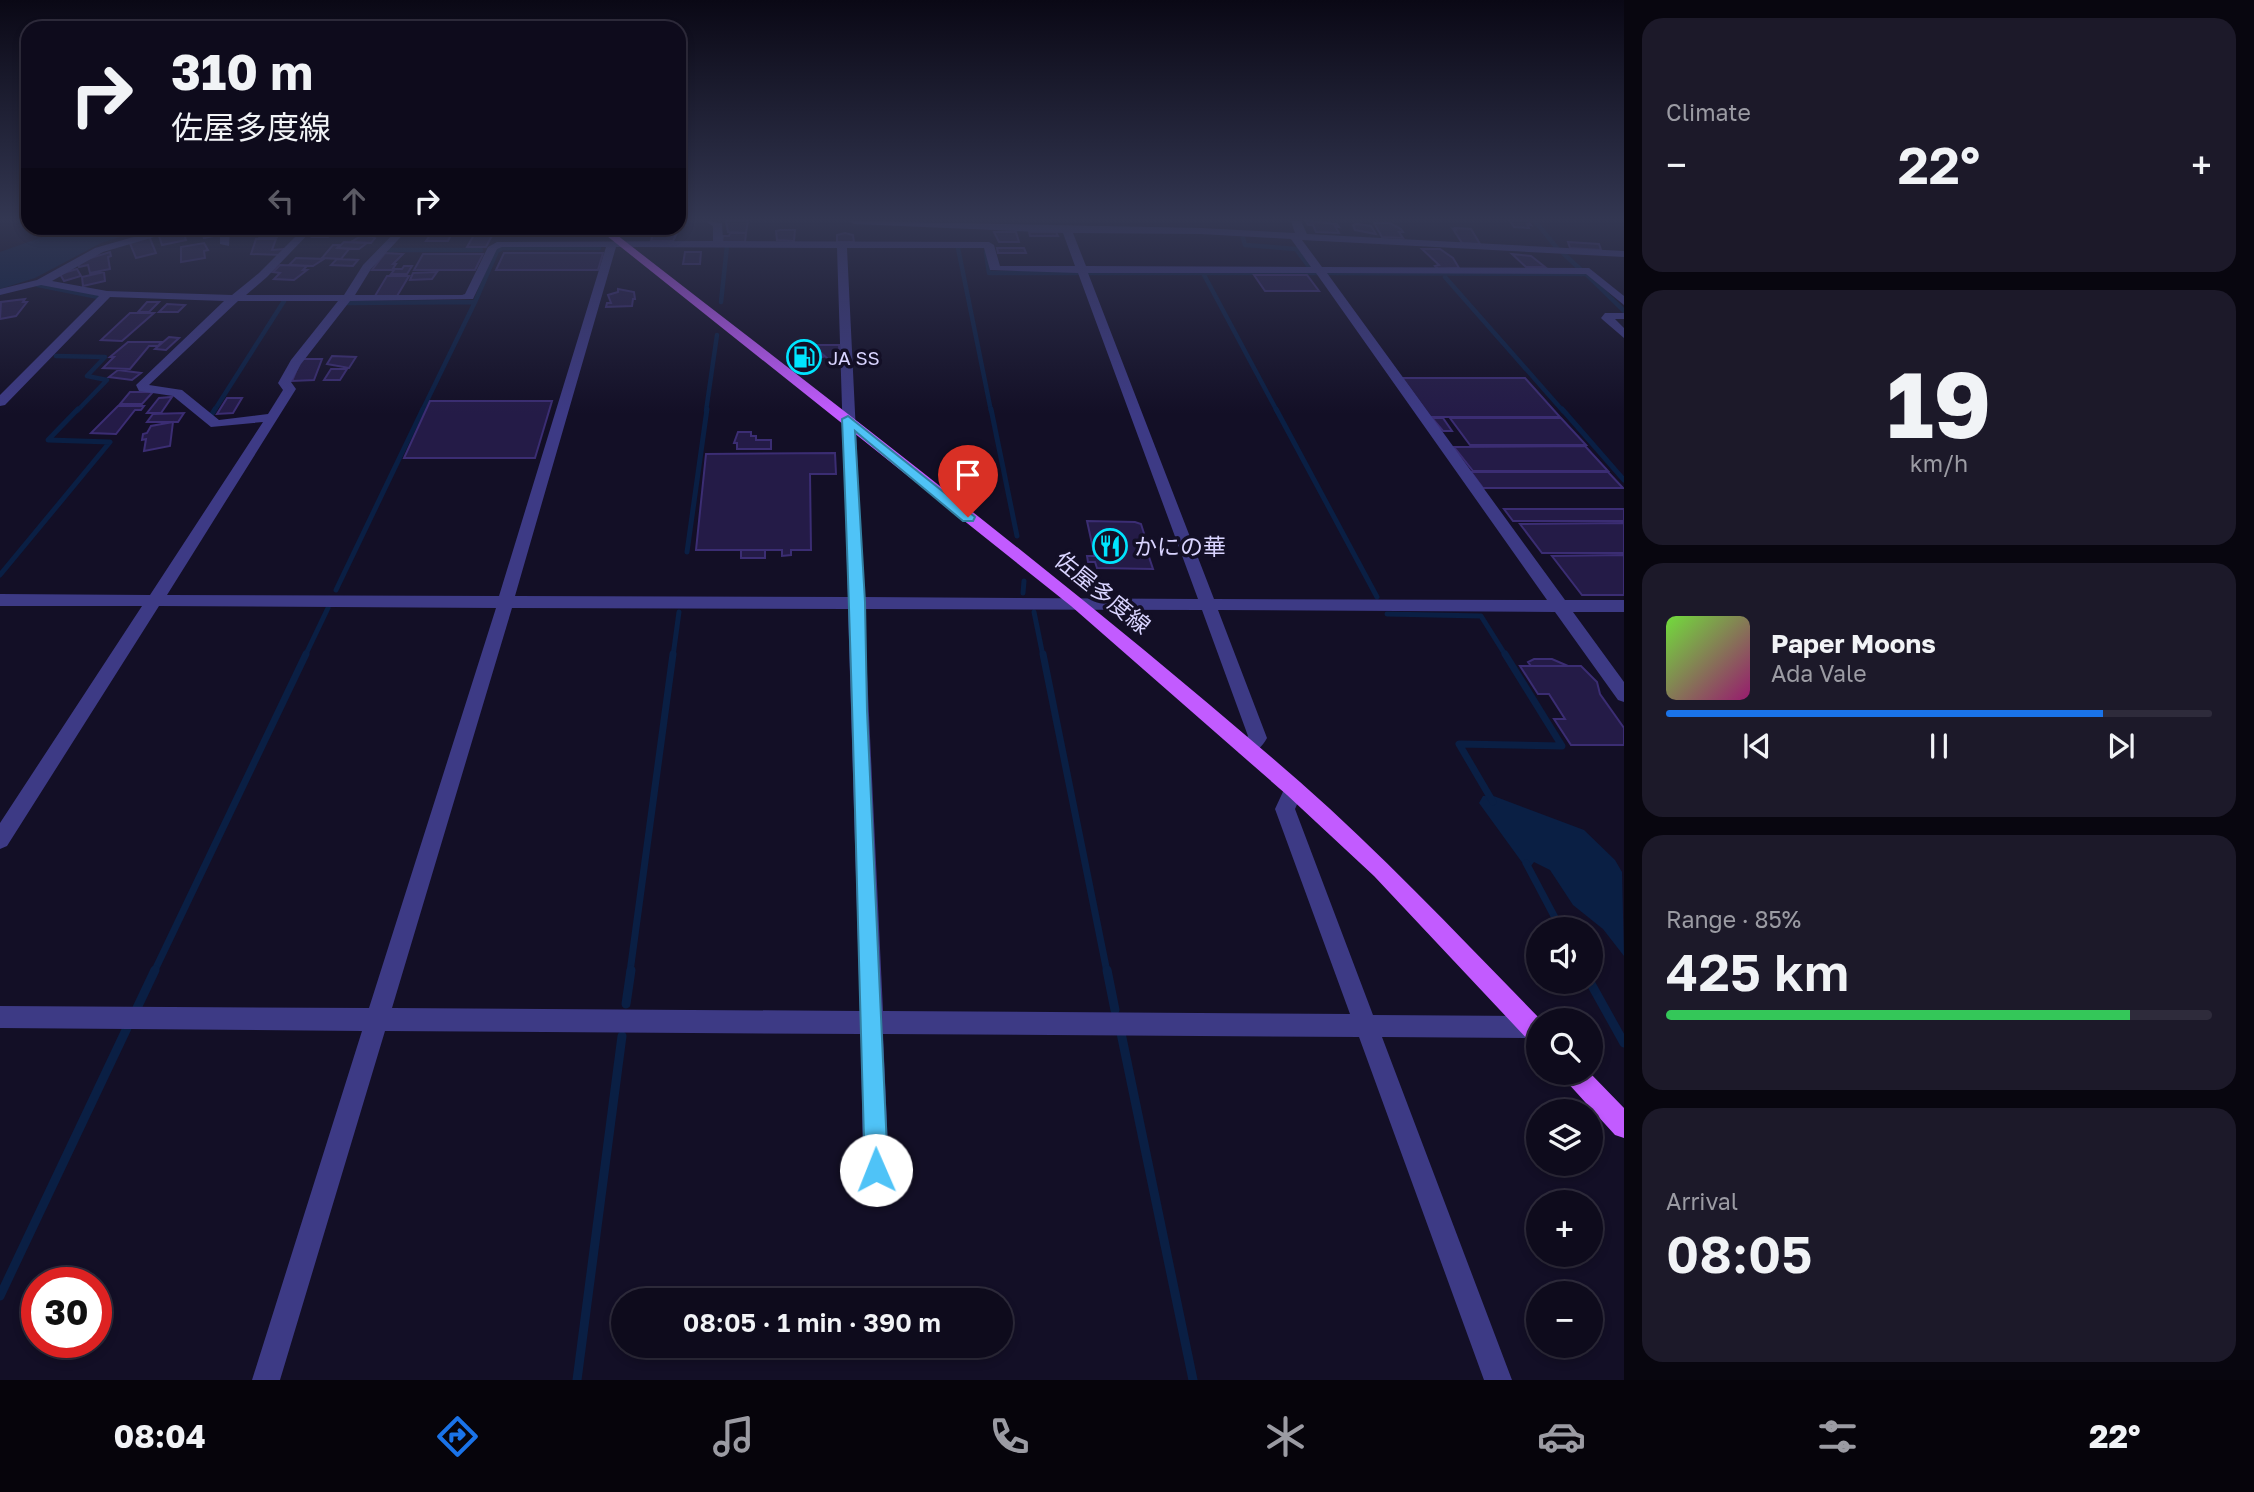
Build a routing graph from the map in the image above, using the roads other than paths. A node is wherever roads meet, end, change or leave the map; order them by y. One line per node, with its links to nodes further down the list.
1 (27, 285): 12 (street)
2 (60, 285): 13 (street)
3 (249, 285): 14 (street)
4 (356, 285): 15 (street)
5 (475, 285): 15 (street)
6 (598, 285): 24 (street)
7 (674, 285): 21 (main road, 佐屋多度線)
8 (843, 285): 21 (street)
9 (1088, 285): 27 (street)
10 (1331, 285): 28 (street)
11 (1605, 285): 16 (street)
12 (0, 292)
13 (107, 294): 14 (street); 19 (street)
14 (233, 298): 15 (street); 20 (street)
15 (347, 298): 20 (street)
16 (1624, 302)
17 (1624, 316): 18 (street)
18 (1624, 334)
19 (0, 402)
20 (273, 417): 22 (street)
21 (848, 419): 25 (street); 26 (main road, 佐屋多度線)
22 (157, 599): 23 (street); 24 (street); 33 (street)
23 (0, 600)
24 (506, 601): 25 (street); 35 (street)
25 (858, 602): 26 (street); 36 (street)
26 (1077, 602): 27 (street); 31 (main road, 佐屋多度線)
27 (1208, 603): 28 (street); 31 (street)
28 (1559, 606): 29 (street); 30 (street)
29 (1624, 606)
30 (1624, 695)
31 (1246, 748): 32 (main road, 佐屋多度線)
32 (1294, 789): 37 (main road, 佐屋多度線); 38 (street)
33 (0, 840)
34 (0, 1017): 35 (street)
35 (377, 1019): 36 (street); 43 (street)
36 (872, 1021): 38 (street); 42 (street)
37 (1526, 1022)
38 (1365, 1026): 39 (street); 44 (street)
39 (1526, 1031)
40 (1585, 1085): 41 (main road)
41 (1624, 1126)
42 (876, 1170)
43 (266, 1380)
44 (1498, 1380)

